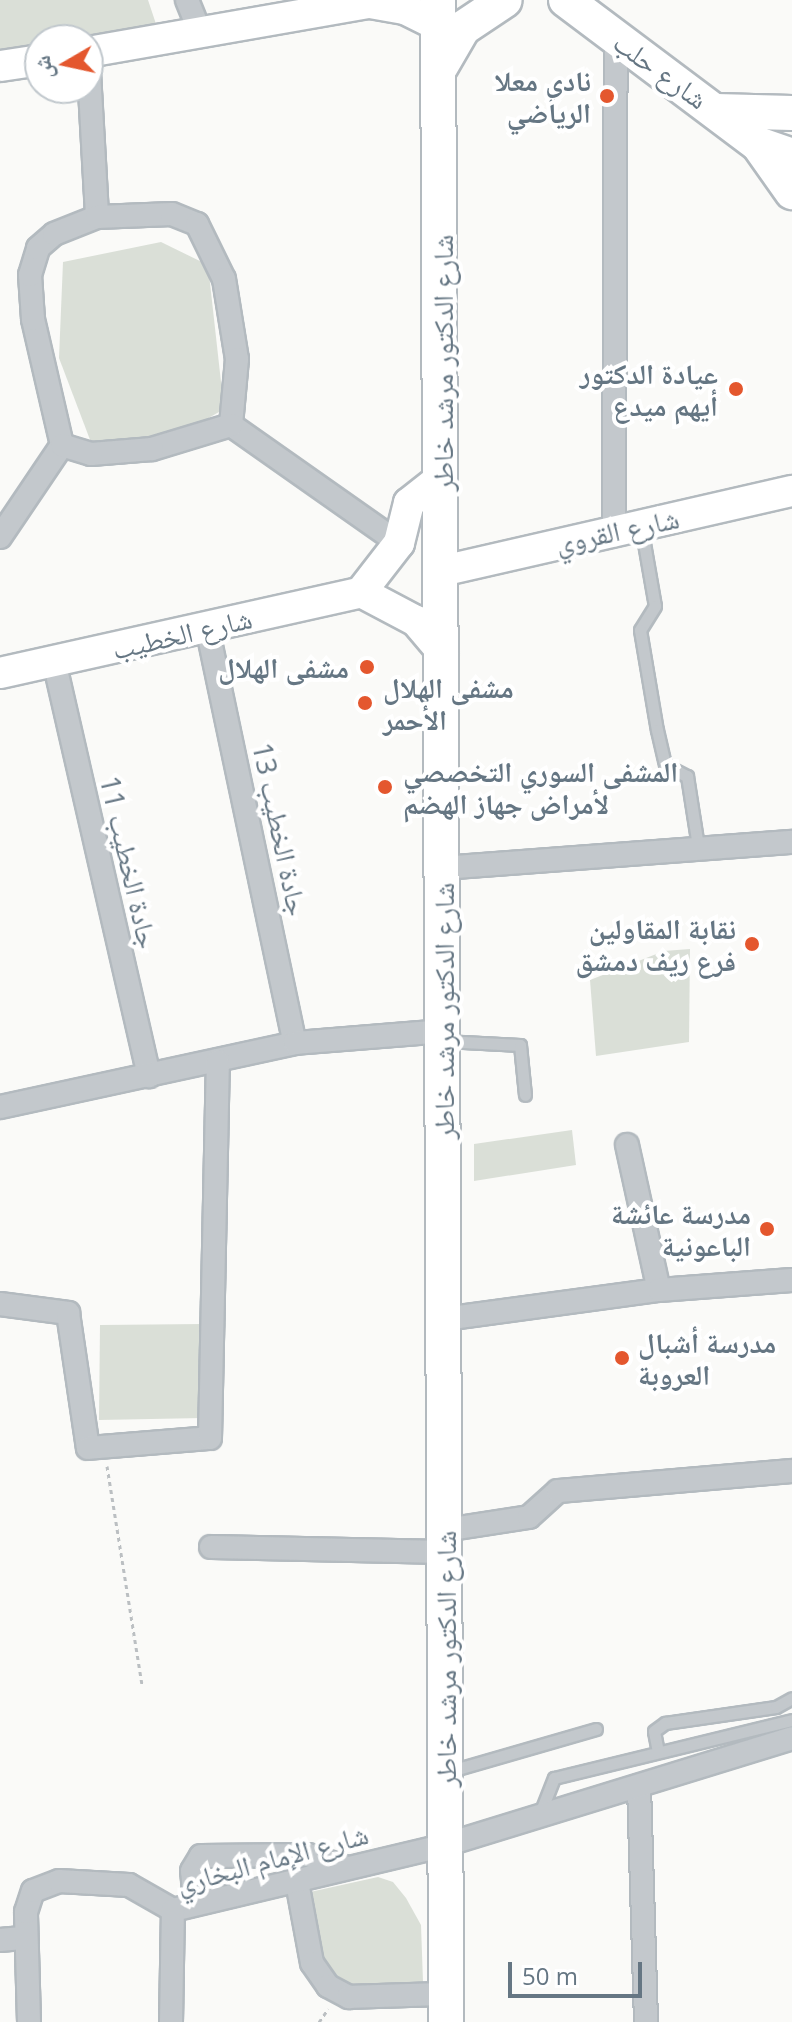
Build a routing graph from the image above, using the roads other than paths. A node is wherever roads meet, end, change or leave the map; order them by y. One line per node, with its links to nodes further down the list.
1 (187, 0): 5 (street)
2 (505, 0): 10 (main road)
3 (566, 0): 6 (main road, شارع حلب)
4 (440, 14): 5 (main road); 10 (main road, شارع الدكتور مرشد خاطر)
5 (201, 35): 7 (main road)
6 (616, 37): 14 (main road, شارع حلب); 22 (street)
7 (104, 50)
8 (24, 62): 9 (main road)
9 (0, 66)
10 (441, 66): 20 (main road, شارع الدكتور مرشد خاطر)
11 (792, 92): 14 (main road)
12 (91, 104): 17 (street)
13 (792, 113): 14 (main road, شارع حلب)
14 (756, 128): 15 (main road, شارع حلب); 16 (main road)
15 (792, 156)
16 (792, 192)
17 (97, 217): 18 (street); 19 (street)
18 (231, 425): 19 (street); 24 (street)
19 (62, 445): 23 (street)
20 (442, 477): 24 (main road); 25 (main road, شارع الدكتور مرشد خاطر)
21 (792, 491): 22 (main road, شارع القروي)
22 (628, 527): 25 (main road, شارع القروي); 32 (lane)
23 (0, 537)
24 (399, 543): 26 (main road)
25 (442, 571): 28 (main road, شارع الدكتور مرشد خاطر)
26 (361, 592): 27 (main road, شارع الخطيب); 28 (main road)
27 (207, 627): 29 (main road, شارع الخطيب); 35 (street, جادة الخطيب 13)
28 (443, 653): 33 (main road, شارع الدكتور مرشد خاطر)
29 (54, 661): 30 (main road, شارع الخطيب); 37 (street, جادة الخطيب 11)
30 (1, 673)
31 (792, 842): 32 (street)
32 (698, 846): 33 (street)
33 (443, 868): 34 (main road, شارع الدكتور مرشد خاطر)
34 (444, 1036): 35 (street); 38 (lane); 44 (main road, شارع الدكتور مرشد خاطر)
35 (295, 1043): 36 (street)
36 (218, 1061): 37 (street); 43 (street)
37 (149, 1076): 39 (street)
38 (525, 1095)
39 (0, 1107)
40 (627, 1145): 42 (street)
41 (792, 1280): 42 (street)
42 (659, 1290): 44 (street)
43 (0, 1304)
44 (444, 1319): 46 (main road, شارع الدكتور مرشد خاطر)
45 (792, 1471): 46 (street)
46 (445, 1541): 47 (street); 53 (main road, شارع الدكتور مرشد خاطر)
47 (211, 1547)
48 (792, 1698): 52 (lane)
49 (792, 1720): 52 (lane)
50 (596, 1729): 53 (lane)
51 (792, 1738): 54 (street, شارع الإمام البخاري)
52 (658, 1752): 55 (lane)
53 (445, 1773): 56 (main road, شارع الدكتور مرشد خاطر)
54 (639, 1786): 55 (street, شارع الإمام البخاري); 65 (street)
55 (539, 1817): 56 (street, شارع الإمام البخاري)
56 (445, 1845): 57 (street, شارع الإمام البخاري); 62 (main road, شارع الدكتور مرشد خاطر)
57 (347, 1868): 58 (street, شارع الإمام البخاري); 59 (street)
58 (297, 1882): 59 (street, شارع الإمام البخاري); 62 (street)
59 (184, 1907): 60 (street); 64 (street, شارع الإمام البخاري)
60 (25, 1938): 61 (street); 63 (street)
61 (0, 1940)
62 (446, 2008)
63 (29, 2022)
64 (171, 2022)
65 (646, 2022)

